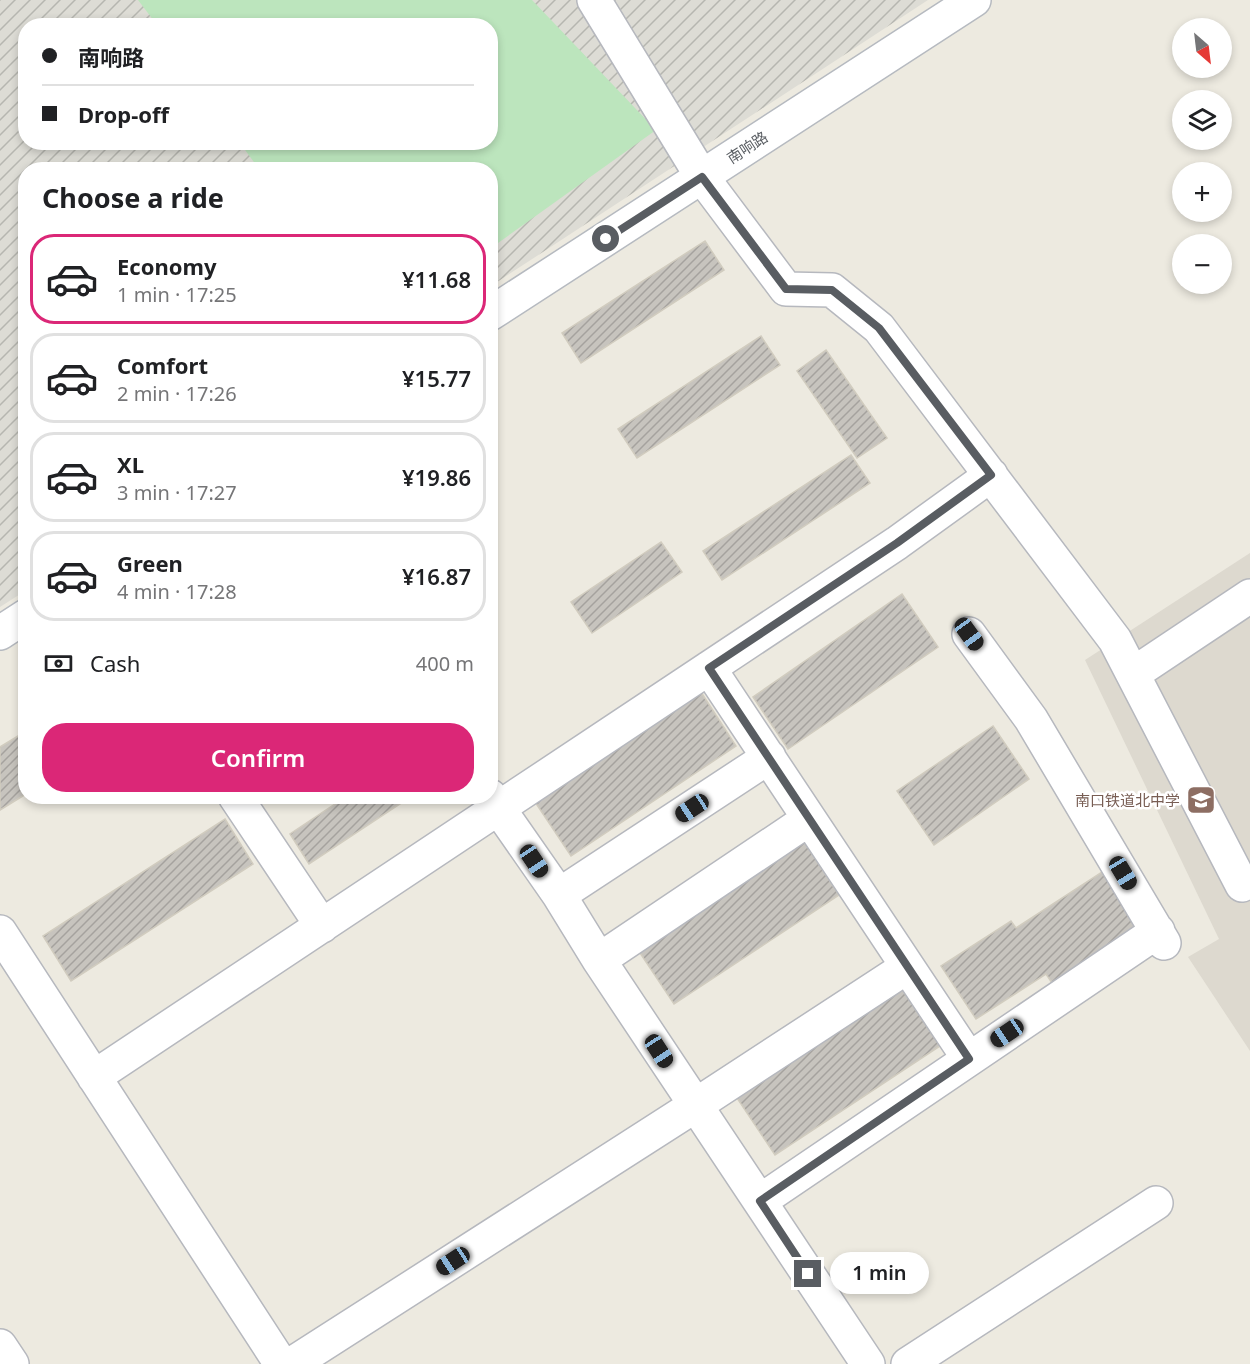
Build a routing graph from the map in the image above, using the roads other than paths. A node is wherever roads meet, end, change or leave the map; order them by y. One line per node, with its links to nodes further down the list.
1 (594, 0): 3 (street)
2 (974, 0): 3 (street, 南响路)
3 (702, 177): 4 (street, 南响路); 5 (street)
4 (498, 309)
5 (991, 475): 10 (street); 11 (street)
6 (1250, 596): 11 (street)
7 (18, 621): 8 (street)
8 (0, 633)
9 (969, 634): 24 (street)
10 (709, 668): 12 (street); 13 (street)
11 (1133, 674): 18 (street)
12 (769, 758): 17 (street); 19 (street)
13 (498, 800)
14 (240, 804): 20 (street)
15 (491, 804): 20 (street)
16 (495, 804): 19 (street)
17 (809, 819): 22 (street); 23 (street)
18 (1242, 885)
19 (559, 896): 22 (street)
20 (322, 926): 25 (street)
21 (0, 932): 25 (street)
22 (599, 960): 26 (street)
23 (907, 967): 24 (street); 26 (street)
24 (969, 1059): 27 (street)
25 (94, 1077): 31 (street)
26 (696, 1105): 27 (street); 32 (street)
27 (760, 1201): 33 (street)
28 (1155, 1203): 34 (street)
29 (0, 1346): 30 (street)
30 (12, 1364)
31 (281, 1364)
32 (292, 1364)
33 (868, 1364)
34 (908, 1364)

